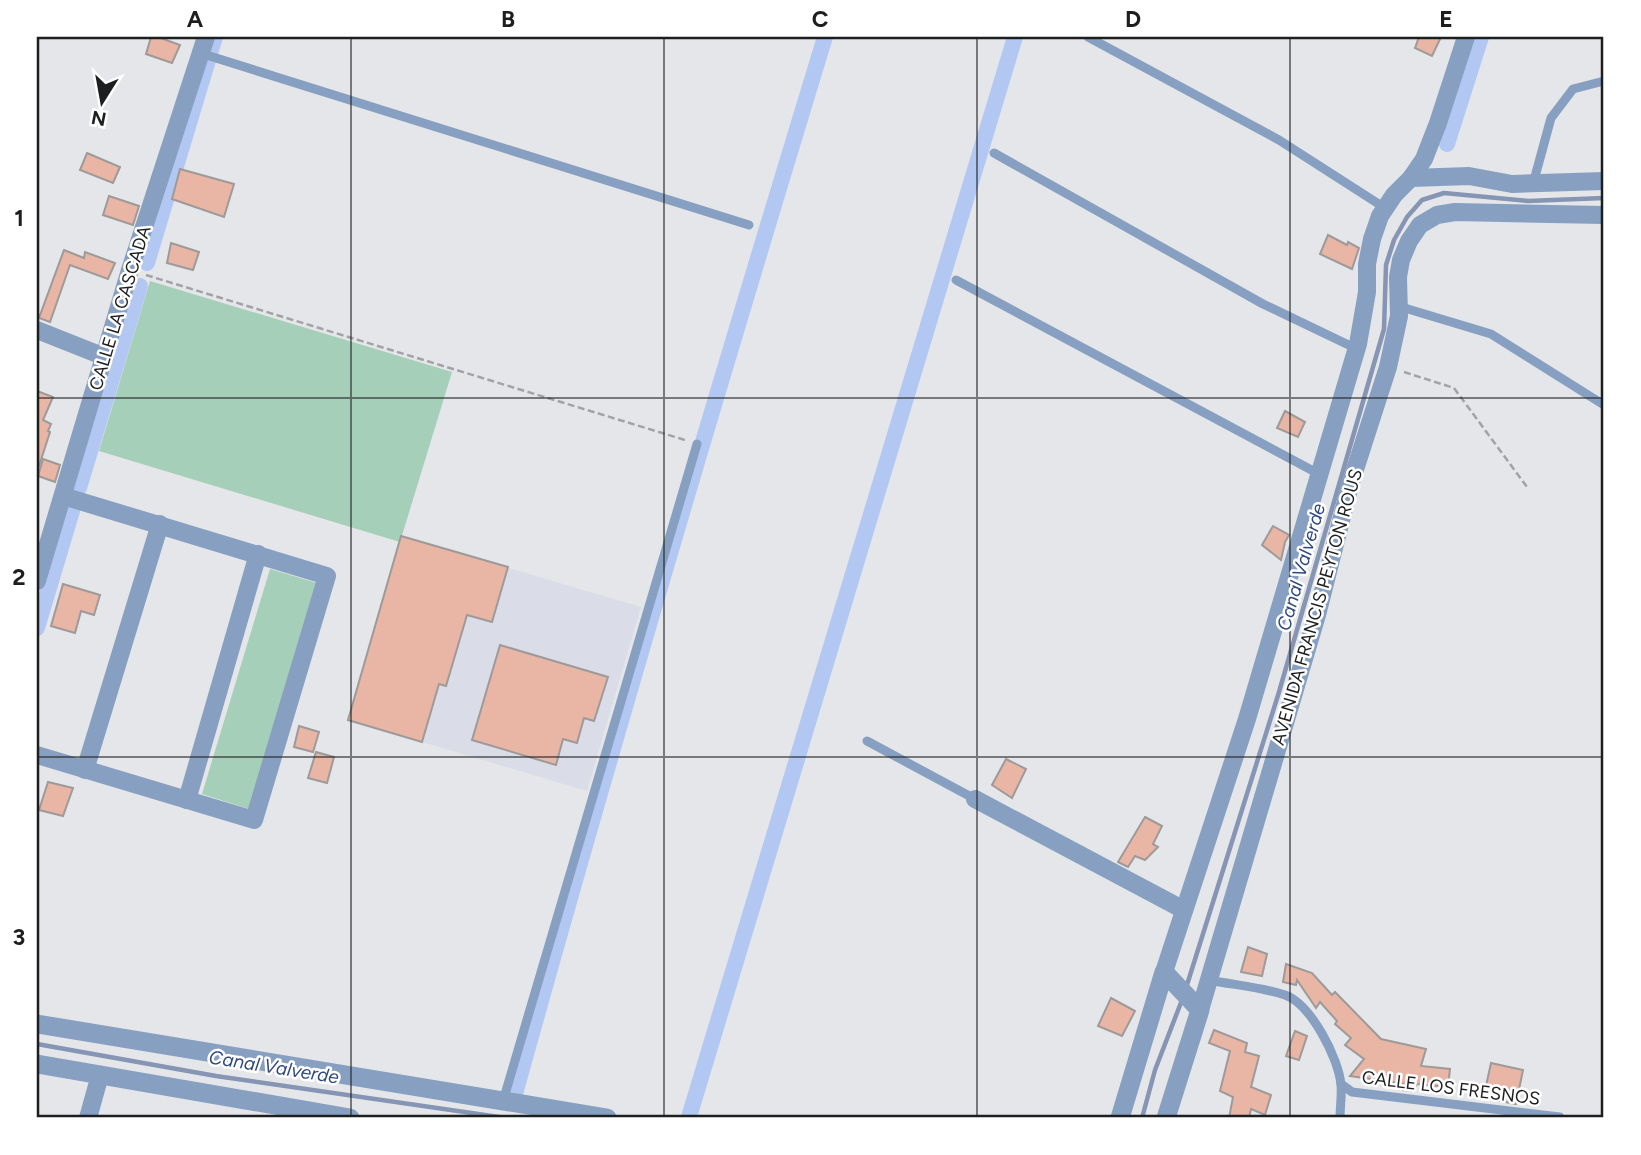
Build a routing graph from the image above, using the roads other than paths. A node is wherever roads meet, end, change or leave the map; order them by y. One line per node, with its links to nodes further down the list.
1 (1088, 37): 9 (lane)
2 (1465, 37): 6 (street)
3 (203, 45): 11 (lane); 16 (street, CALLE LA CASCADA)
4 (1604, 81): 8 (lane)
5 (994, 153): 15 (lane)
6 (1411, 178): 8 (street); 9 (street)
7 (1604, 181): 8 (street)
8 (1533, 184)
9 (1385, 208): 15 (street)
10 (1604, 215): 13 (street, AVENIDA FRANCIS PEYTON ROUS)
11 (749, 225)
12 (956, 280): 19 (lane)
13 (1398, 306): 17 (lane); 32 (street, AVENIDA FRANCIS PEYTON ROUS)
14 (37, 330): 16 (street)
15 (1357, 349): 19 (street)
16 (105, 357): 20 (street, CALLE LA CASCADA)
17 (1604, 405)
18 (697, 444): 38 (lane)
19 (1318, 474): 30 (street)
20 (63, 496): 21 (street); 22 (street, CALLE LA CASCADA)
21 (160, 524): 23 (street); 27 (street)
22 (45, 526): 24 (street, CALLE LA CASCADA)
23 (258, 554): 29 (street); 29 (street)
24 (37, 581)
25 (867, 741): 28 (lane)
26 (37, 755): 27 (street)
27 (85, 769): 29 (street)
28 (975, 799): 30 (street)
29 (187, 800)
30 (1184, 910): 31 (street)
31 (1171, 978): 33 (street); 43 (street)
32 (1209, 980): 33 (street, AVENIDA FRANCIS PEYTON ROUS); 37 (lane)
33 (1195, 1005): 44 (street)
34 (37, 1024): 38 (street)
35 (37, 1064): 36 (street)
36 (100, 1075): 40 (street); 41 (street)
37 (1341, 1084): 39 (lane, CALLE LOS FRESNOS); 45 (lane)
38 (503, 1101): 42 (street)
39 (1560, 1116)
40 (88, 1118)
41 (350, 1118)
42 (607, 1118)
43 (1120, 1118)
44 (1166, 1118)
45 (1340, 1118)

